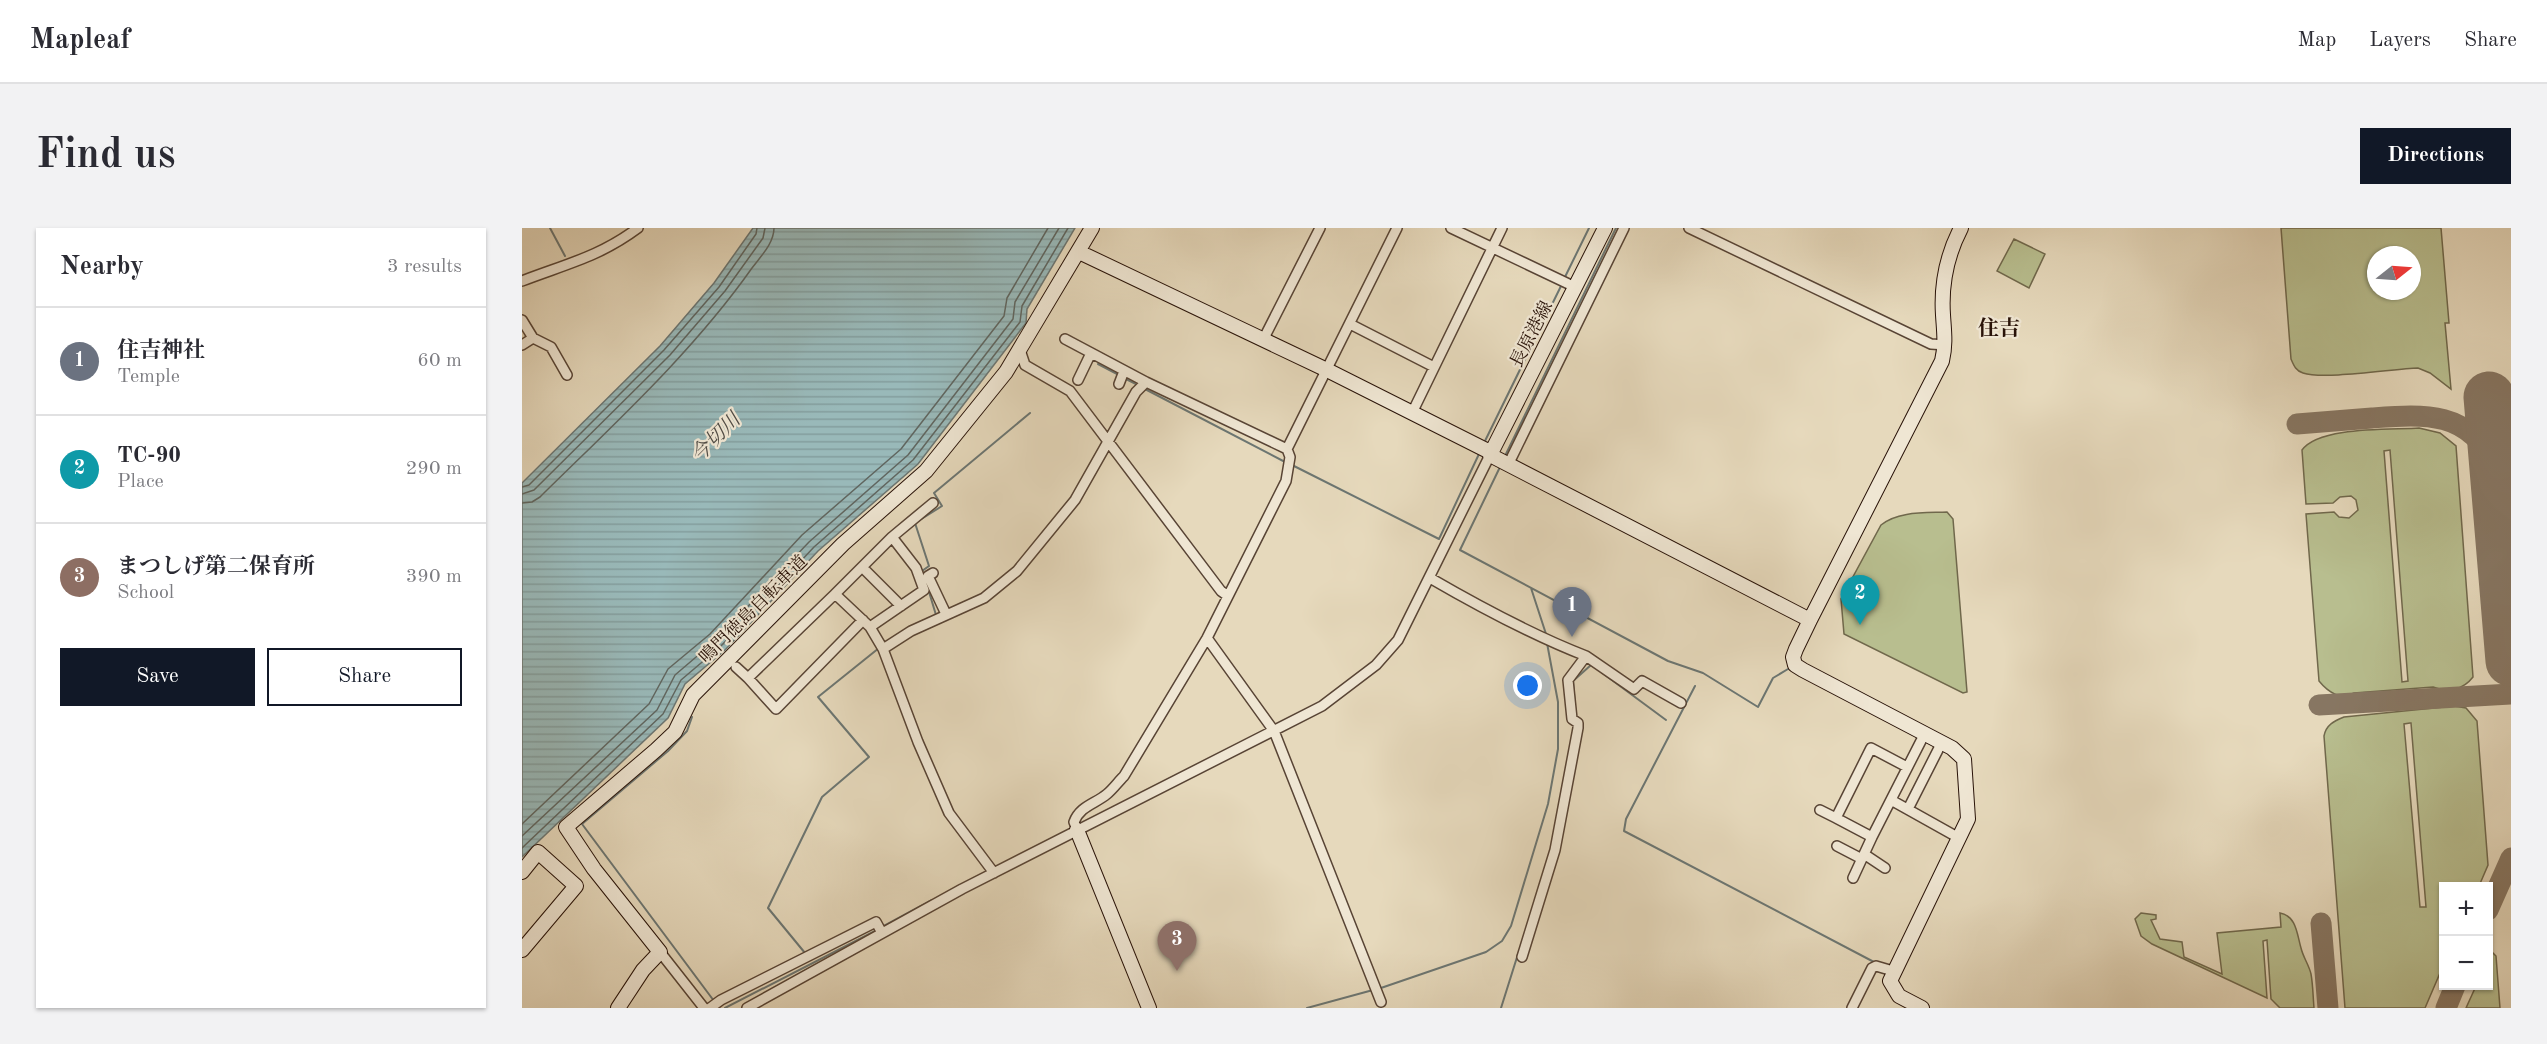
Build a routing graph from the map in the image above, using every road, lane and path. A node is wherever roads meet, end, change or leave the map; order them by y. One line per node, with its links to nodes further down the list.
1 (638, 228): 13 (street)
2 (1092, 228): 12 (street, 鳴門徳島自転車道)
3 (1320, 228): 19 (street)
4 (1397, 228): 16 (street)
5 (1451, 228): 11 (street)
6 (1502, 228): 11 (street)
7 (1605, 228): 14 (street, 長原港線)
8 (1624, 228): 35 (street)
9 (1689, 228): 21 (street)
10 (1957, 229): 21 (street)
11 (1493, 248): 14 (street); 24 (street)
12 (1079, 252): 19 (street); 22 (street, 鳴門徳島自転車道)
13 (522, 280)
14 (1575, 287): 34 (street, 長原港線)
15 (522, 320): 17 (street)
16 (1350, 324): 24 (street); 25 (street)
17 (533, 338): 20 (street); 27 (street)
18 (1065, 339): 23 (street)
19 (1263, 340): 25 (street)
20 (522, 345)
21 (1946, 345): 46 (street)
22 (1020, 350): 32 (street); 75 (street, 鳴門徳島自転車道)
23 (1091, 353): 26 (street); 28 (street)
24 (1434, 367): 31 (street)
25 (1327, 370): 31 (street); 33 (street)
26 (1124, 371): 29 (street); 30 (street)
27 (567, 375)
28 (1078, 380)
29 (1146, 382): 32 (street); 33 (street)
30 (1119, 384)
31 (1412, 413): 34 (street)
32 (1109, 442): 42 (street); 44 (street)
33 (1287, 449): 42 (street)
34 (1491, 454): 35 (street); 40 (street)
35 (1508, 465): 46 (street)
36 (933, 502): 37 (street)
37 (892, 537): 38 (street); 43 (street)
38 (862, 567): 41 (street); 43 (street)
39 (933, 573): 44 (street)
40 (1430, 578): 50 (street); 56 (street)
41 (835, 594): 45 (street); 52 (street)
42 (1228, 596): 48 (street)
43 (901, 606): 47 (street)
44 (946, 614): 49 (street)
45 (863, 620): 47 (street); 54 (street)
46 (1810, 620): 57 (street)
47 (870, 627): 49 (street)
48 (1207, 638): 56 (street); 64 (street)
49 (883, 649): 71 (street)
50 (1586, 656): 53 (street); 76 (street)
51 (736, 667): 52 (street)
52 (748, 678): 54 (street)
53 (1681, 703)
54 (776, 709): 55 (street)
55 (783, 716)
56 (1274, 731): 64 (street); 78 (street)
57 (1925, 733): 58 (street); 59 (street)
58 (1941, 742): 61 (street); 66 (street)
59 (1907, 767): 60 (street); 63 (street)
60 (1891, 800): 61 (street); 65 (street)
61 (1908, 809): 66 (street)
62 (1820, 810): 63 (street)
63 (1836, 818): 65 (street)
64 (1077, 830): 71 (street); 83 (street)
65 (1872, 837): 68 (street)
66 (1959, 838): 77 (street)
67 (1837, 846): 68 (street)
68 (1863, 856): 69 (street); 72 (street)
69 (1885, 868)
70 (522, 872): 74 (street)
71 (994, 873): 73 (street)
72 (1853, 878)
73 (882, 933): 81 (street); 82 (street)
74 (522, 950)
75 (660, 952): 79 (street); 80 (street)
76 (1522, 957)
77 (1893, 971): 84 (street); 85 (street)
78 (1381, 1002)
79 (618, 1008)
80 (704, 1008)
81 (710, 1008)
82 (747, 1008)
83 (1149, 1008)
84 (1852, 1008)
85 (1922, 1008)

